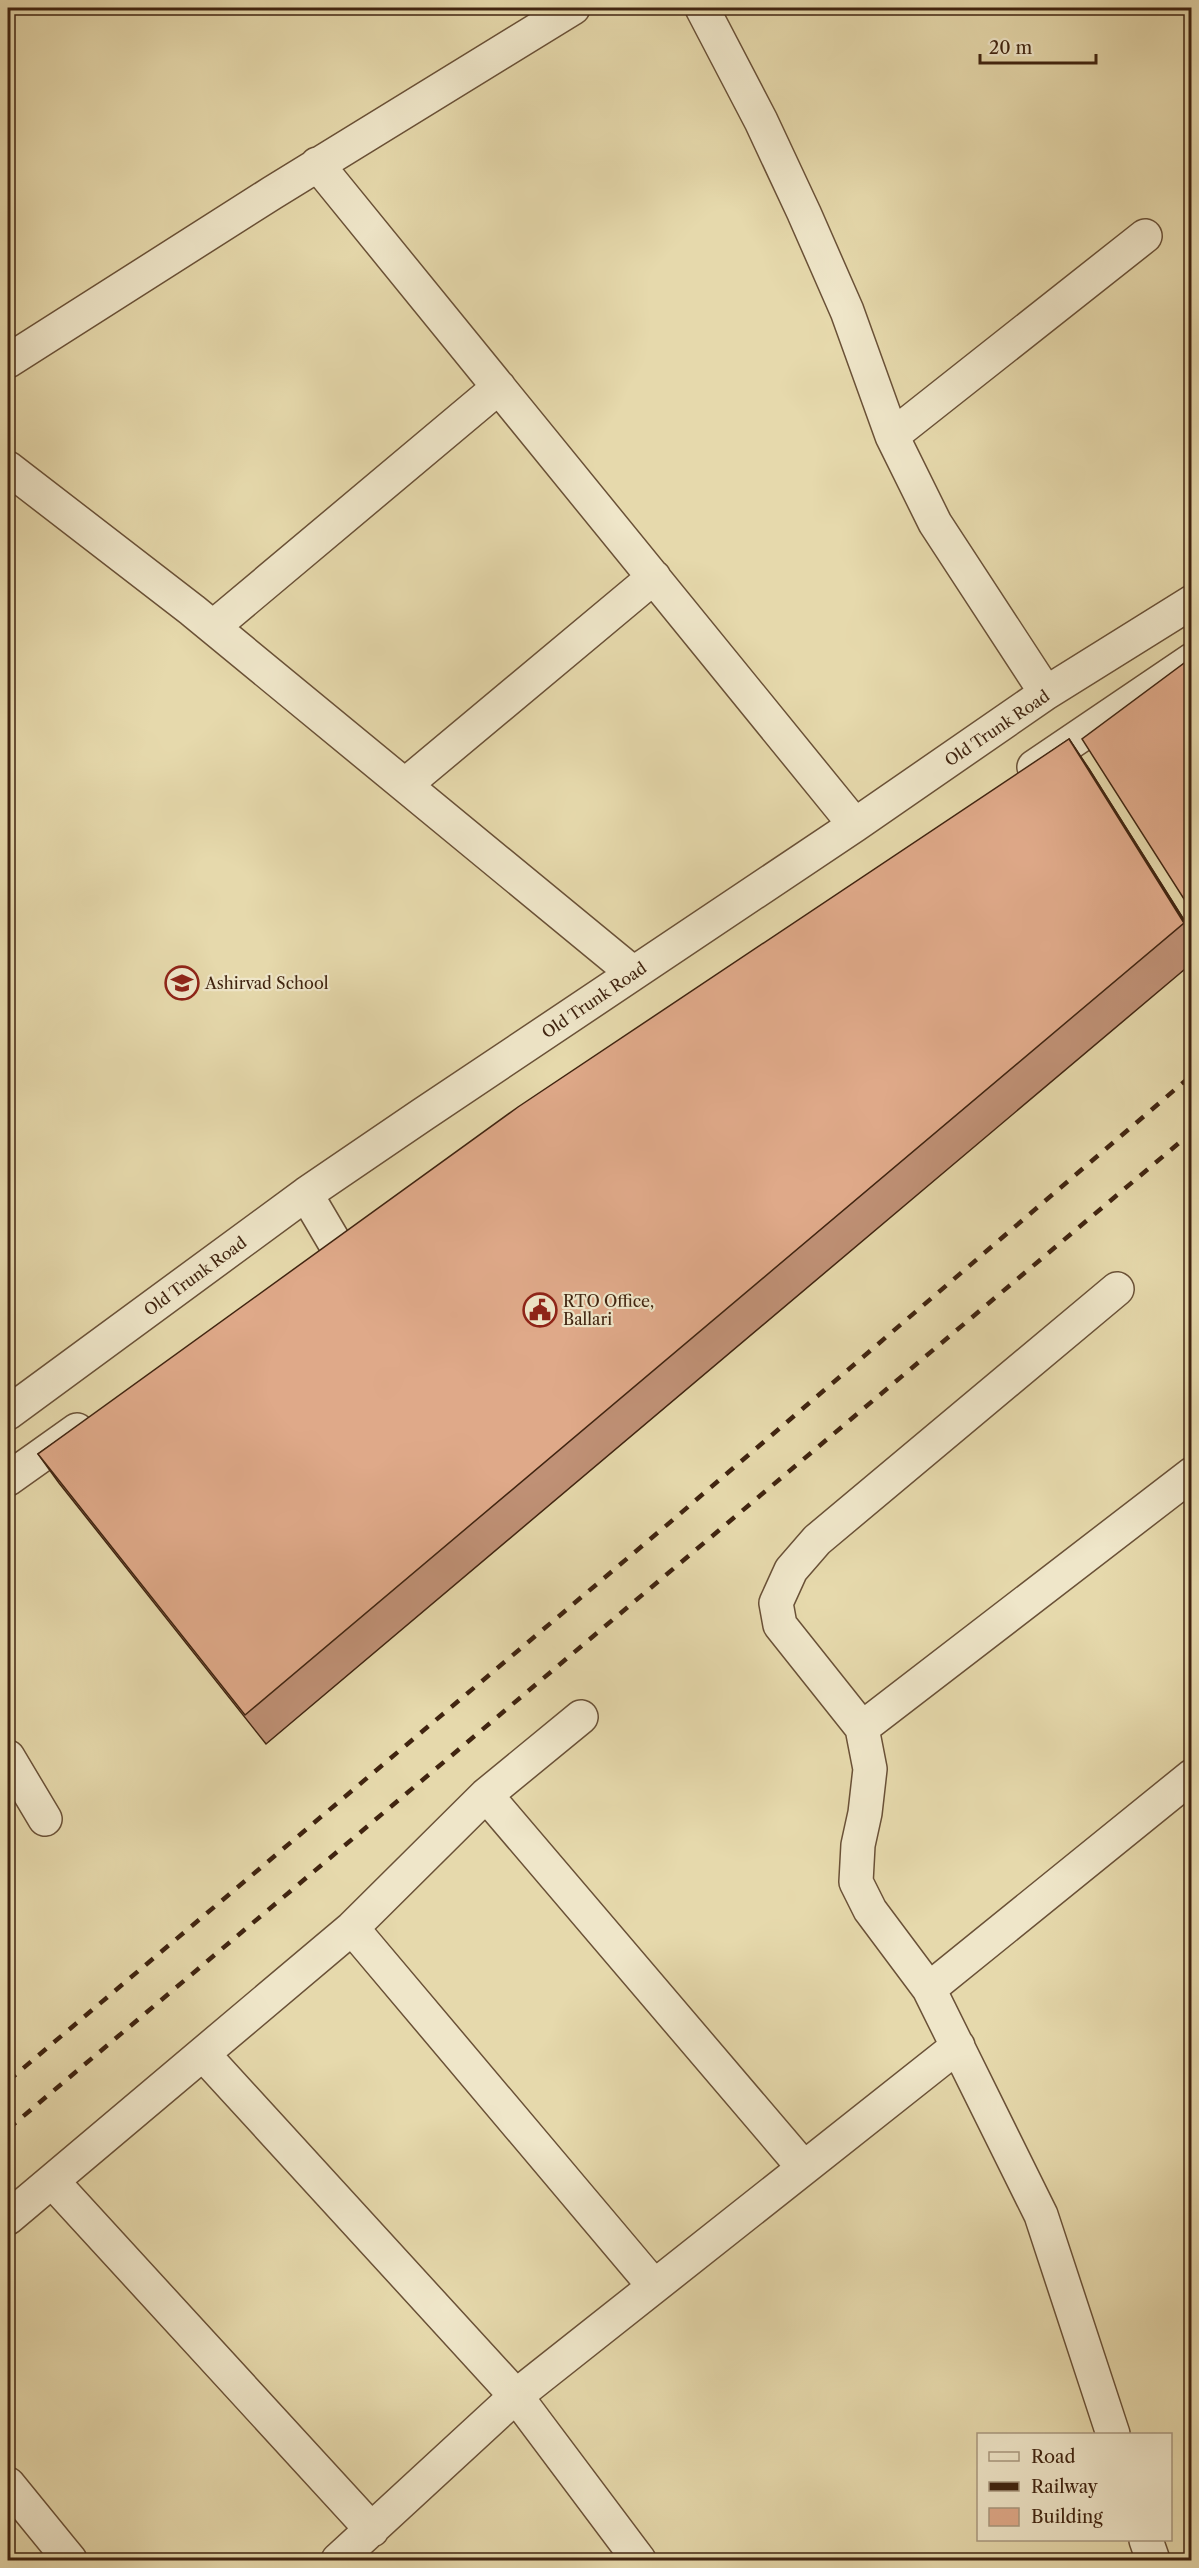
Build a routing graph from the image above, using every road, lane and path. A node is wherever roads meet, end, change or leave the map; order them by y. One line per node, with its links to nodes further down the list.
1 (573, 8): 3 (street)
2 (702, 8): 7 (street)
3 (317, 164): 5 (street); 6 (street)
4 (1145, 236): 7 (street)
5 (8, 361)
6 (499, 387): 9 (street); 11 (street)
7 (892, 436): 13 (street)
8 (8, 468): 11 (street)
9 (654, 577): 14 (street); 16 (street)
10 (1191, 602): 13 (street, Old Trunk Road)
11 (213, 627): 14 (street)
12 (1191, 660): 15 (street)
13 (1046, 693): 16 (street, Old Trunk Road)
14 (405, 785): 17 (street)
15 (1005, 787)
16 (855, 825): 17 (street, Old Trunk Road)
17 (633, 973): 18 (street, Old Trunk Road)
18 (306, 1194): 20 (street); 24 (street, Old Trunk Road)
19 (363, 1226): 20 (street)
20 (336, 1245): 21 (street)
21 (308, 1265)
22 (1117, 1289): 28 (street)
23 (103, 1411): 26 (street)
24 (8, 1413)
25 (1191, 1474): 28 (street)
26 (8, 1479)
27 (581, 1717): 31 (street)
28 (862, 1728): 34 (street)
29 (8, 1757): 32 (street)
30 (1191, 1776): 34 (street)
31 (486, 1795): 33 (street); 37 (street)
32 (45, 1819)
33 (352, 1928): 36 (street); 40 (street)
34 (929, 1989): 35 (street)
35 (958, 2046): 37 (street); 42 (street)
36 (203, 2054): 38 (street); 41 (street)
37 (804, 2168): 40 (street)
38 (51, 2181): 39 (street); 44 (street)
39 (8, 2218)
40 (654, 2286): 41 (street)
41 (516, 2396): 44 (street); 48 (street)
42 (1113, 2433)
43 (8, 2484): 46 (street)
44 (372, 2530): 47 (street)
45 (1146, 2541): 49 (street)
46 (70, 2560)
47 (338, 2560)
48 (639, 2560)
49 (1153, 2560)

